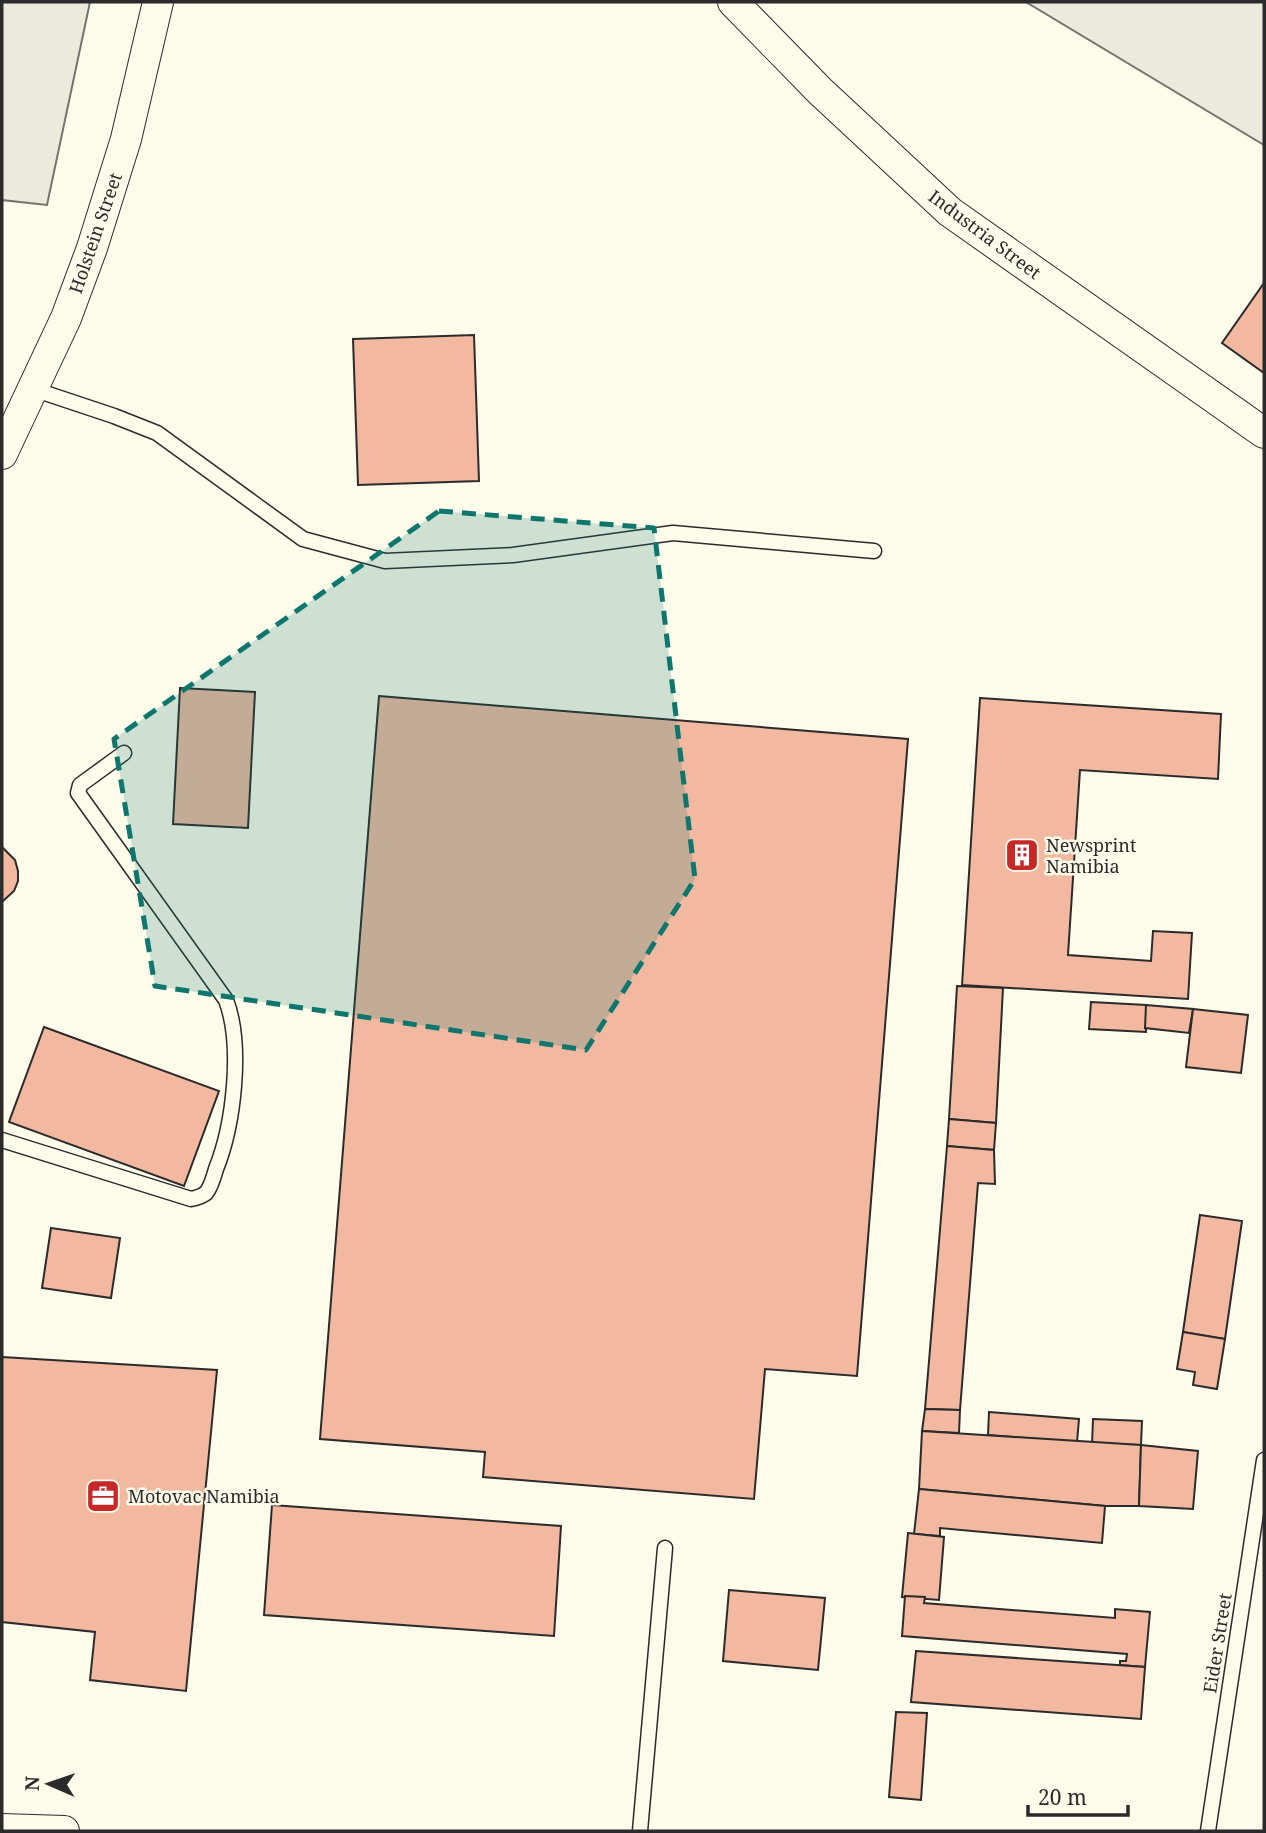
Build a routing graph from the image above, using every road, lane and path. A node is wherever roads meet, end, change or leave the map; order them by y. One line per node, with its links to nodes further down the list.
1 (159, 2): 3 (street, Holstein Street)
2 (733, 2): 4 (street, Industria Street)
3 (33, 389): 5 (street, Holstein Street); 6 (lane)
4 (1264, 433)
5 (2, 454)
6 (874, 551)
7 (124, 753): 8 (lane)
8 (2, 1140)
9 (1264, 1460): 14 (lane, Eider Street)
10 (665, 1548): 13 (lane)
11 (2, 1829): 12 (street)
12 (64, 1831)
13 (640, 1831)
14 (1208, 1831)

